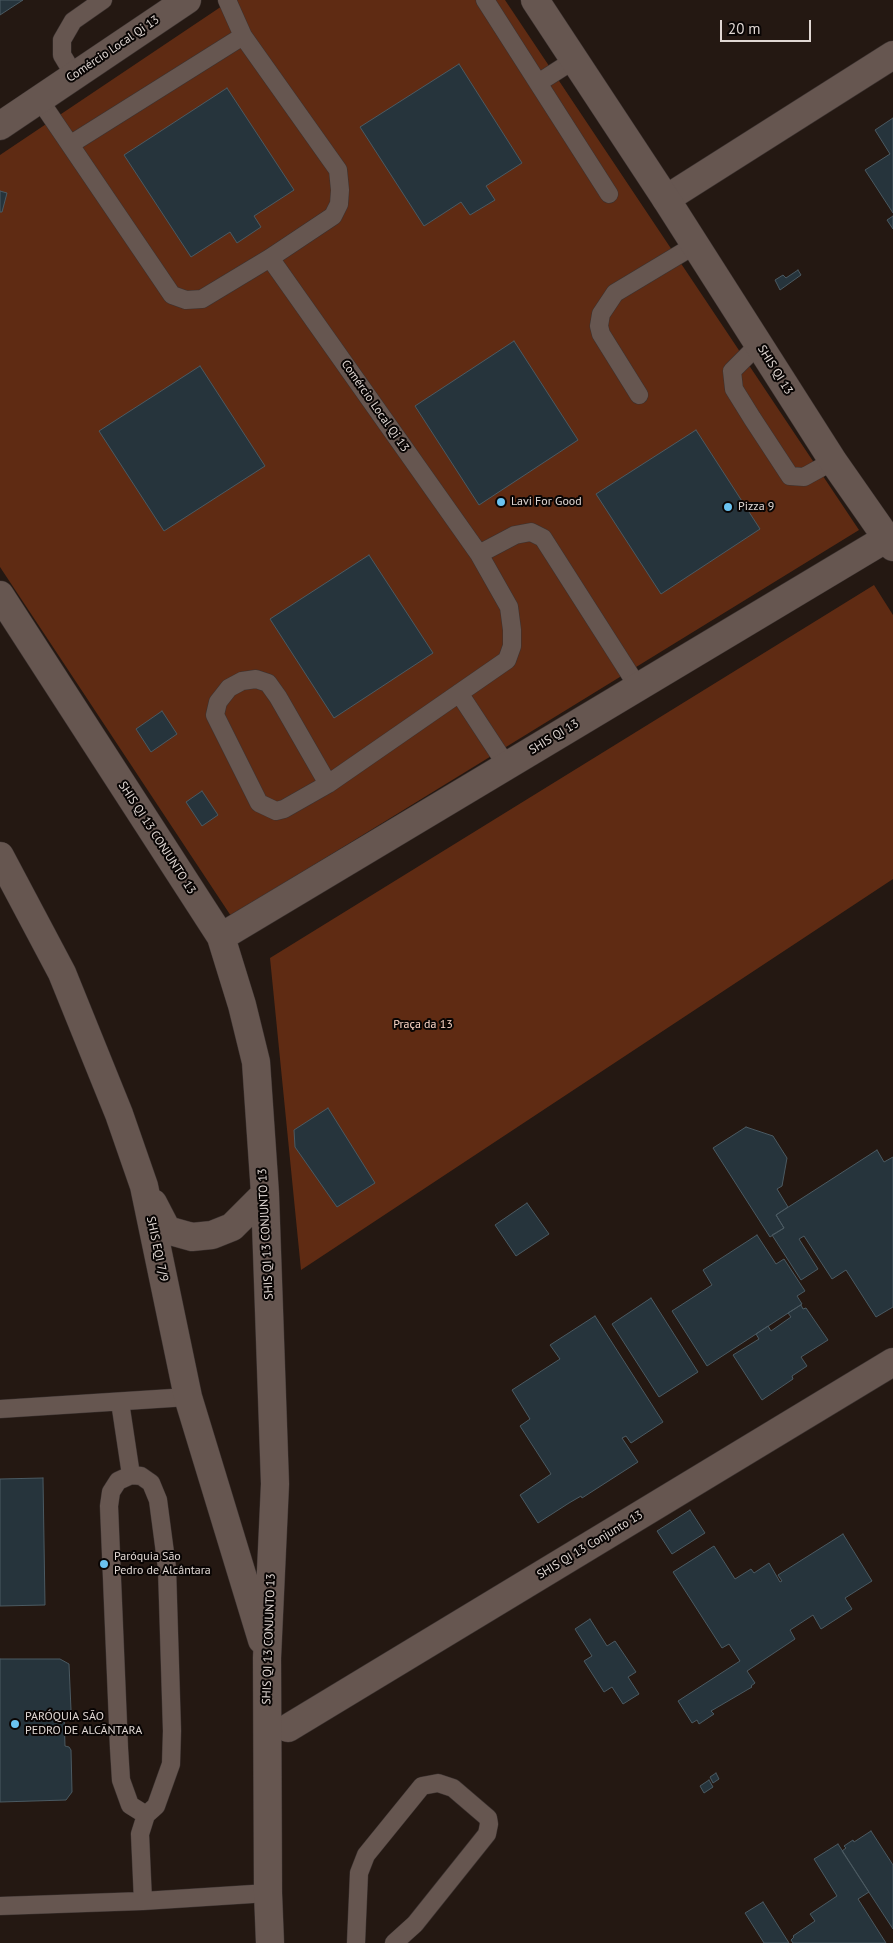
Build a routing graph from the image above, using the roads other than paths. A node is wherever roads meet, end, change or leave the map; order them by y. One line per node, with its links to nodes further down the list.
1 (103, 0): 9 (lane)
2 (187, 0): 9 (street, Comércio Local Qi 13)
3 (228, 0): 6 (lane)
4 (485, 0): 10 (lane)
5 (536, 0): 8 (street, SHIS QI 13)
6 (243, 36): 13 (lane); 17 (lane)
7 (893, 56): 15 (street)
8 (574, 60): 10 (lane); 15 (street, SHIS QI 13)
9 (74, 75): 11 (street, Comércio Local Qi 13)
10 (538, 83): 14 (lane)
11 (39, 98): 12 (street, Comércio Local Qi 13); 13 (lane)
12 (0, 126)
13 (71, 144): 17 (lane)
14 (609, 194)
15 (666, 199): 16 (street, SHIS QI 13)
16 (695, 245): 18 (street, SHIS QI 13); 19 (lane)
17 (270, 258): 22 (lane, Comércio Local Qi 13)
18 (759, 344): 20 (street, SHIS QI 13); 20 (lane)
19 (639, 395)
20 (833, 462): 21 (street, SHIS QI 13)
21 (890, 543): 24 (street, SHIS QI 13)
22 (479, 554): 24 (lane); 25 (lane, Comércio Local Qi 13)
23 (0, 595): 29 (street, SHIS QI 13 CONJUNTO 13)
24 (638, 687): 26 (street, SHIS QI 13)
25 (459, 693): 26 (lane); 27 (lane, Comércio Local Qi 13)
26 (507, 766): 29 (street, SHIS QI 13)
27 (328, 784): 27 (lane, Comércio Local Qi 13)
28 (0, 856): 30 (street, SHIS EQI 7/9)
29 (221, 937): 31 (street, SHIS QI 13 CONJUNTO 13)
30 (144, 1186): 31 (street); 33 (street, SHIS EQI 7/9)
31 (265, 1194): 37 (street, SHIS QI 13 CONJUNTO 13)
32 (893, 1362): 38 (street, SHIS QI 13 Conjunto 13)
33 (188, 1397): 34 (lane); 37 (street, SHIS EQI 7/9)
34 (120, 1402): 35 (lane); 36 (lane)
35 (0, 1409)
36 (131, 1476): 39 (lane); 39 (lane)
37 (267, 1658): 40 (street, SHIS QI 13 CONJUNTO 13)
38 (288, 1728)
39 (146, 1815): 41 (lane)
40 (268, 1893): 41 (lane); 43 (street, SHIS QI 13 CONJUNTO 13)
41 (143, 1901): 42 (lane)
42 (0, 1906)
43 (270, 1943)
44 (356, 1943): 45 (lane)
45 (394, 1943)

